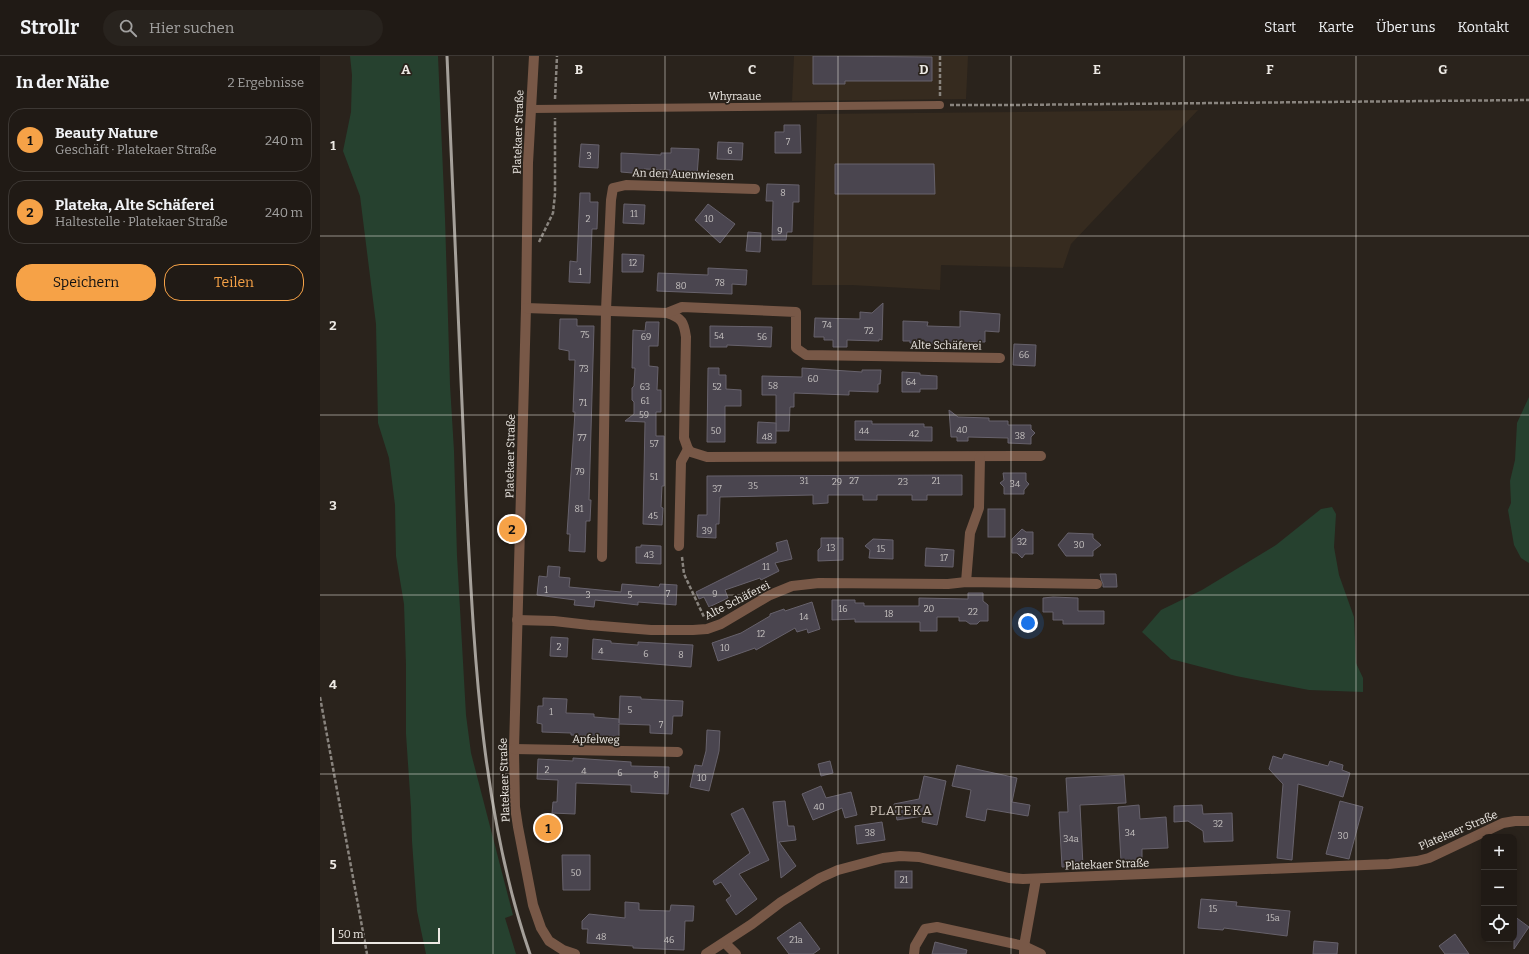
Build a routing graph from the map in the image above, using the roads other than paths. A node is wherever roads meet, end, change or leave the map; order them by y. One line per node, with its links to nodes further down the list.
1 (534, 56): 3 (street, Platekaer Straße)
2 (940, 105): 3 (lane, Whyraaue)
3 (531, 109): 5 (street, Platekaer Straße)
4 (755, 189): 6 (street, An den Auenwiesen)
5 (526, 308): 6 (street, Alte Schäferei); 16 (street, Platekaer Straße)
6 (606, 310): 7 (street, Alte Schäferei); 13 (street)
7 (667, 313): 8 (street, Alte Schäferei); 9 (street)
8 (1000, 358)
9 (688, 449): 10 (street); 12 (street)
10 (980, 456): 11 (street); 14 (street)
11 (1041, 456)
12 (679, 546)
13 (602, 557)
14 (966, 582): 15 (street, Alte Schäferei); 16 (street, Alte Schäferei)
15 (1097, 584)
16 (517, 620): 17 (street, Platekaer Straße)
17 (514, 750): 18 (street, Apfelweg); 23 (street, Platekaer Straße)
18 (678, 752)
19 (1529, 821): 20 (street, Platekaer Straße)
20 (1036, 879): 21 (street, Platekaer Straße); 22 (street)
21 (725, 943): 24 (street, Platekaer Straße); 25 (street)
22 (1024, 950): 26 (street); 27 (street)
23 (575, 954)
24 (706, 954)
25 (736, 954)
26 (914, 954)
27 (1041, 954)

